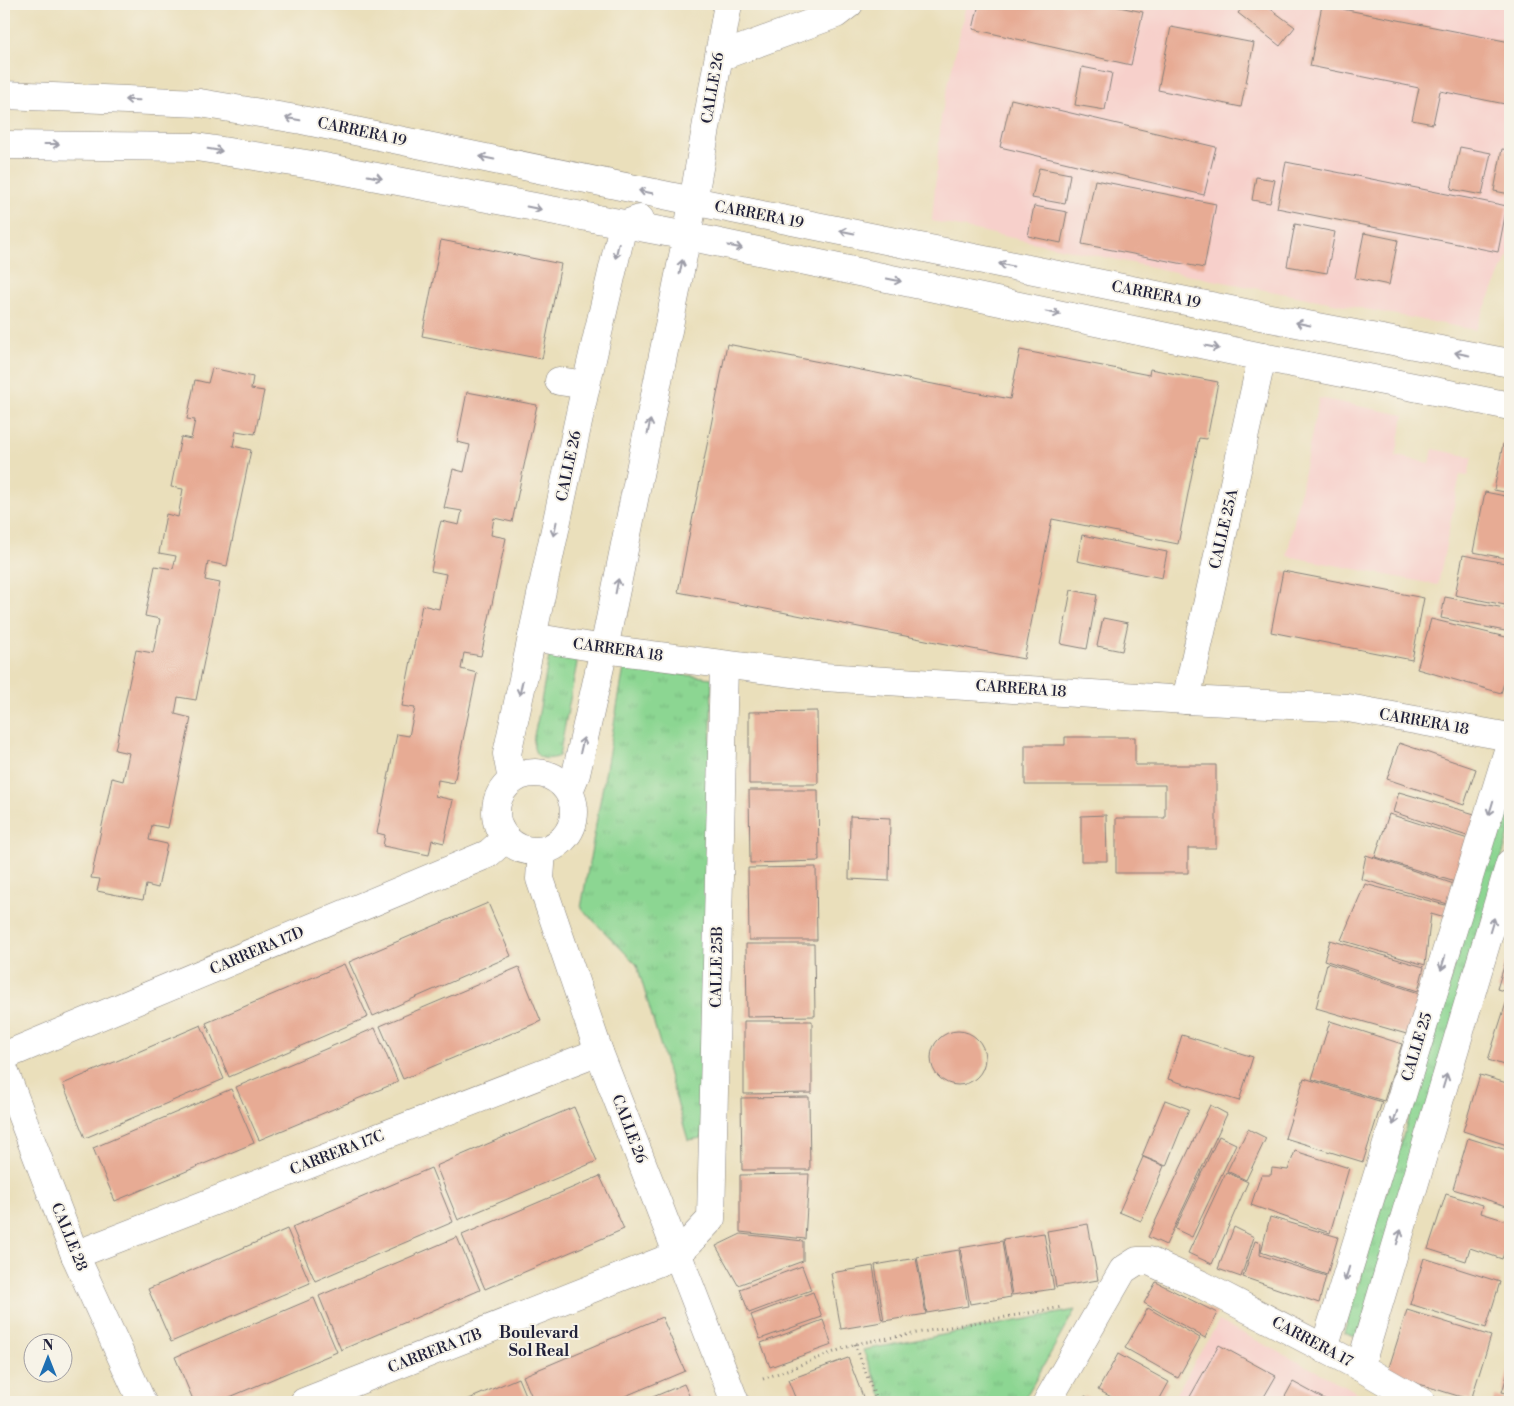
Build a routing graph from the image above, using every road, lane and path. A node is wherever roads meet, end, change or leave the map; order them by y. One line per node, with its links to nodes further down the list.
1 (728, 4): 3 (street, CALLE 26)
2 (849, 4): 3 (street)
3 (719, 57): 6 (street, CALLE 26)
4 (4, 95): 6 (street, CARRERA 19, one-way to 4)
5 (4, 144): 7 (street, one-way to 7)
6 (694, 202): 7 (street); 8 (street, CALLE 26); 10 (street, CARRERA 19, one-way to 6)
7 (623, 225): 8 (street); 12 (street, CALLE 26, one-way to 12)
8 (687, 236): 9 (street, one-way to 9); 15 (street, CALLE 26, one-way to 8)
9 (1262, 357): 13 (street); 17 (street, CALLE 25A)
10 (1510, 363)
11 (559, 381): 12 (street)
12 (586, 385): 14 (street, CALLE 26, one-way to 14)
13 (1510, 406)
14 (532, 637): 15 (street, CARRERA 18); 20 (street, CALLE 26, one-way to 20)
15 (604, 649): 16 (street, CARRERA 18); 21 (street, CALLE 26, one-way to 15)
16 (724, 665): 17 (street, CARRERA 18); 29 (street, CALLE 25B)
17 (1186, 700): 18 (street, CARRERA 18)
18 (1510, 737)
19 (1510, 744): 32 (street, CALLE 25, one-way to 32)
20 (512, 780): 21 (street); 22 (street)
21 (569, 792): 23 (street)
22 (505, 839): 23 (street); 26 (street, CARRERA 17D)
23 (542, 851): 25 (street, CALLE 26)
24 (1510, 863): 33 (street, one-way to 24)
25 (599, 1052): 28 (street, CARRERA 17C); 29 (street, CALLE 26)
26 (4, 1056)
27 (4, 1070): 28 (street, CALLE 28)
28 (75, 1255): 35 (street, CALLE 28)
29 (677, 1256): 34 (street, CALLE 26); 36 (street, CARRERA 17B)
30 (1107, 1299): 31 (path); 32 (street, CARRERA 17); 38 (street)
31 (855, 1344): 34 (path); 37 (path)
32 (1324, 1349): 33 (street, CARRERA 17)
33 (1360, 1368): 39 (street, CARRERA 17)
34 (733, 1397)
35 (142, 1402)
36 (304, 1402)
37 (877, 1402)
38 (1047, 1402)
39 (1421, 1402)

